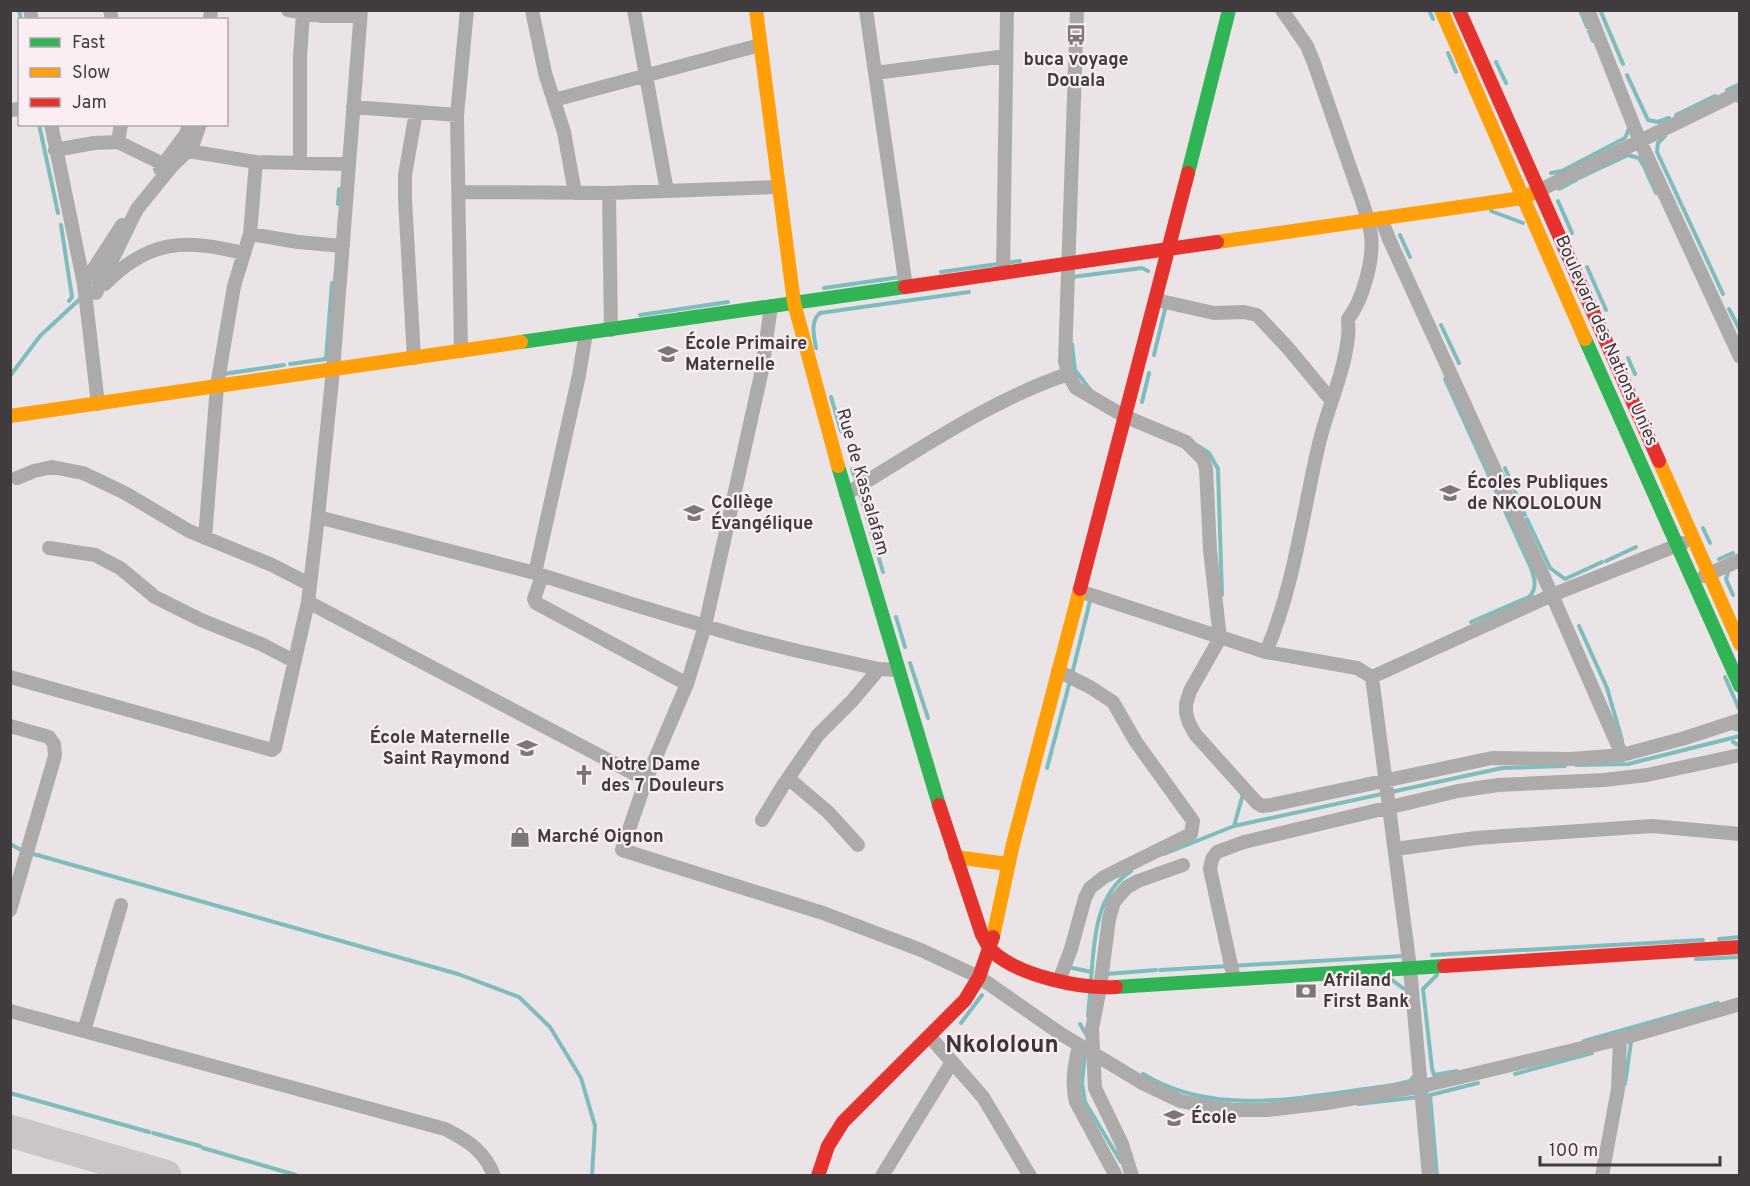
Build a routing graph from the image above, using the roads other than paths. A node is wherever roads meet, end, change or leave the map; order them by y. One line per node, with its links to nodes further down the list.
1 (288, 10): 13 (street)
2 (467, 10): 24 (street)
3 (532, 10): 21 (street)
4 (634, 10): 19 (street)
5 (756, 10): 16 (street, Rue de Kassalafam)
6 (866, 10): 18 (street)
7 (1077, 10): 49 (street)
8 (1228, 10): 47 (street)
9 (1282, 10): 44 (street)
10 (1441, 10): 43 (street, Boulevard des Nations Unies)
11 (1459, 10): 38 (street, Boulevard des Nations Unies)
12 (1588, 10): 29 (street)
13 (311, 13): 14 (street); 34 (street)
14 (360, 13): 22 (street)
15 (1005, 14): 17 (street)
16 (760, 45): 19 (street); 37 (street, Rue de Kassalafam)
17 (1006, 56): 18 (street); 50 (street)
18 (875, 74): 52 (street)
19 (646, 75): 21 (street); 39 (street)
20 (1740, 92): 29 (street)
21 (555, 100): 41 (street)
22 (353, 107): 23 (street); 36 (street)
23 (416, 112): 24 (street); 61 (street)
24 (458, 115): 40 (street)
25 (51, 126): 31 (street)
26 (121, 126): 30 (street)
27 (188, 126): 35 (street)
28 (199, 126): 32 (street)
29 (1639, 139): 38 (street); 60 (street)
30 (118, 142): 31 (street); 35 (street)
31 (55, 150): 51 (street)
32 (188, 151): 33 (street); 53 (street)
33 (256, 162): 34 (street); 45 (street)
34 (300, 163): 36 (street)
35 (163, 164): 51 (street)
36 (349, 164): 46 (street)
37 (778, 187): 39 (street); 55 (street, Rue de Kassalafam)
38 (1540, 190): 43 (street); 73 (street, Boulevard des Nations Unies)
39 (667, 191): 42 (street)
40 (459, 192): 41 (street); 59 (street)
41 (575, 193): 42 (street)
42 (609, 193): 57 (street)
43 (1522, 198): 44 (street); 74 (street, Boulevard des Nations Unies)
44 (1375, 219): 47 (street); 65 (street); 82 (street)
45 (250, 234): 46 (street); 48 (street)
46 (343, 246): 62 (street)
47 (1169, 249): 49 (street); 54 (street)
48 (243, 253): 53 (street); 64 (street)
49 (1068, 263): 50 (street); 63 (street)
50 (1003, 273): 52 (street)
51 (84, 284): 53 (street)
52 (906, 287): 55 (street)
53 (91, 297): 66 (street)
54 (1156, 300): 65 (street); 68 (street)
55 (794, 303): 56 (street); 70 (street, Rue de Kassalafam)
56 (771, 306): 57 (street); 84 (street)
57 (610, 330): 58 (street)
58 (586, 333): 59 (street); 77 (street)
59 (461, 351): 61 (street)
60 (1740, 357)
61 (414, 358): 62 (street)
62 (333, 370): 64 (street); 71 (street)
63 (1068, 374): 68 (street); 70 (street)
64 (217, 386): 66 (street); 72 (street)
65 (1331, 400): 87 (street)
66 (98, 404): 67 (street)
67 (10, 416)
68 (1124, 416): 81 (street); 85 (street)
69 (18, 478): 72 (street)
70 (846, 494): 90 (street, Rue de Kassalafam)
71 (318, 517): 77 (street); 80 (street)
72 (205, 538): 80 (street)
73 (1693, 539): 74 (street); 78 (street, Boulevard des Nations Unies)
74 (1678, 545): 79 (street, Boulevard des Nations Unies); 82 (street)
75 (49, 548): 88 (street)
76 (1740, 560): 78 (street)
77 (538, 574): 84 (street); 94 (street)
78 (1709, 574): 79 (street); 86 (street, Boulevard des Nations Unies)
79 (1693, 581): 95 (street, Boulevard des Nations Unies)
80 (309, 584): 83 (street)
81 (1079, 591): 85 (street); 91 (street)
82 (1552, 595): 93 (street); 98 (street)
83 (308, 602): 88 (street); 101 (street)
84 (705, 626): 89 (street); 94 (street)
85 (1220, 638): 87 (street); 102 (street)
86 (1740, 644)
87 (1266, 652): 93 (street)
88 (294, 661): 92 (street)
89 (879, 669): 90 (street); 100 (street)
90 (898, 670): 108 (street, Rue de Kassalafam)
91 (1058, 671): 109 (street); 119 (street)
92 (10, 677)
93 (1372, 677): 102 (street)
94 (687, 684): 101 (street)
95 (1740, 686)
96 (1740, 720): 98 (street)
97 (10, 726): 110 (street)
98 (1622, 755): 102 (street)
99 (1740, 755): 103 (street)
100 (788, 778): 104 (street); 106 (street)
101 (646, 780): 117 (street)
102 (1385, 781): 103 (street)
103 (1389, 807): 107 (street); 118 (street)
104 (762, 820)
105 (1740, 834): 107 (street)
106 (858, 845)
107 (1395, 849): 116 (street)
108 (956, 857): 109 (street); 115 (street, Rue de Kassalafam)
109 (1008, 864): 115 (street)
110 (19, 865): 113 (street)
111 (1184, 865): 120 (street)
112 (121, 905): 123 (street)
113 (10, 910)
114 (1740, 947): 116 (street)
115 (990, 950): 117 (street); 119 (street)
116 (1410, 968): 118 (street); 129 (street)
117 (979, 977): 124 (street); 126 (street)
118 (1234, 979): 120 (street)
119 (1059, 981): 120 (street)
120 (1097, 988): 127 (street)
121 (1740, 1004): 125 (street)
122 (10, 1011): 123 (street)
123 (84, 1031): 130 (street)
124 (930, 1037): 128 (street); 131 (street)
125 (1620, 1039): 129 (street); 137 (street)
126 (1078, 1043): 127 (street); 134 (street)
127 (1092, 1053): 129 (street); 135 (street)
128 (952, 1062): 132 (street); 133 (street)
129 (1423, 1086): 136 (street)
130 (494, 1176)
131 (818, 1176)
132 (882, 1176)
133 (1030, 1176)
134 (1116, 1176)
135 (1132, 1176)
136 (1430, 1176)
137 (1602, 1176)

